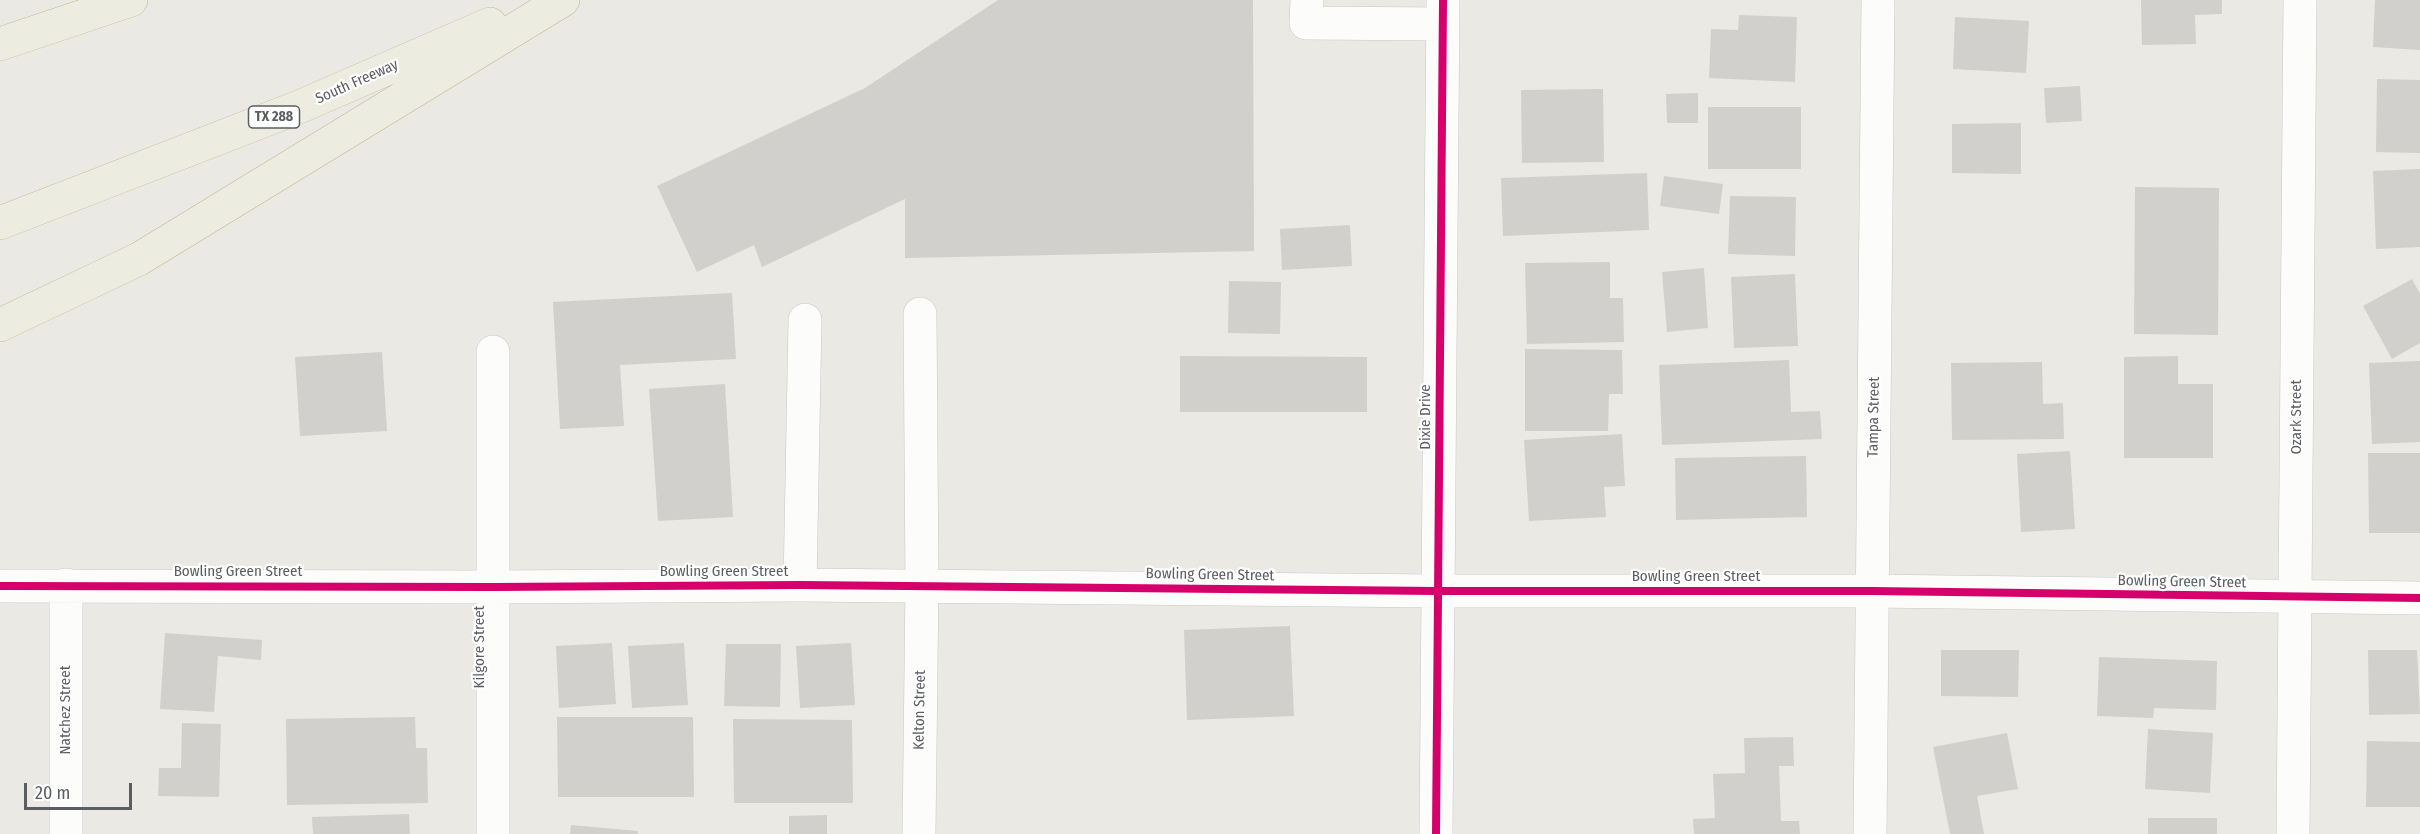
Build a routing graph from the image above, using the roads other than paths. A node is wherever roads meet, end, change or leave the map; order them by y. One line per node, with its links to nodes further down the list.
1 (131, 0): 8 (highway)
2 (544, 0): 9 (highway, South Freeway / TX 288)
3 (563, 0): 12 (highway)
4 (1306, 0): 7 (street)
5 (1878, 0): 20 (street, Tampa Street)
6 (2300, 0): 21 (street, Ozark Street)
7 (1443, 12): 19 (street, Dixie Drive)
8 (0, 44)
9 (0, 224)
10 (920, 314): 16 (street, Kelton Street)
11 (805, 320): 15 (street)
12 (0, 325)
13 (494, 351): 18 (street, Kilgore Street)
14 (66, 585): 17 (street, Bowling Green Street); 18 (street, Bowling Green Street); 23 (street, Natchez Street)
15 (800, 585): 16 (street, Bowling Green Street); 18 (street, Bowling Green Street)
16 (922, 585): 19 (street, Bowling Green Street); 25 (street, Kelton Street)
17 (0, 586)
18 (493, 587): 24 (street, Kilgore Street)
19 (1438, 591): 20 (street, Bowling Green Street); 26 (street, Dixie Drive)
20 (1872, 591): 21 (street, Bowling Green Street); 27 (street, Tampa Street)
21 (2296, 598): 22 (street, Bowling Green Street); 28 (street, Ozark Street)
22 (2420, 598)
23 (66, 834)
24 (493, 834)
25 (919, 834)
26 (1436, 834)
27 (1870, 834)
28 (2293, 834)

